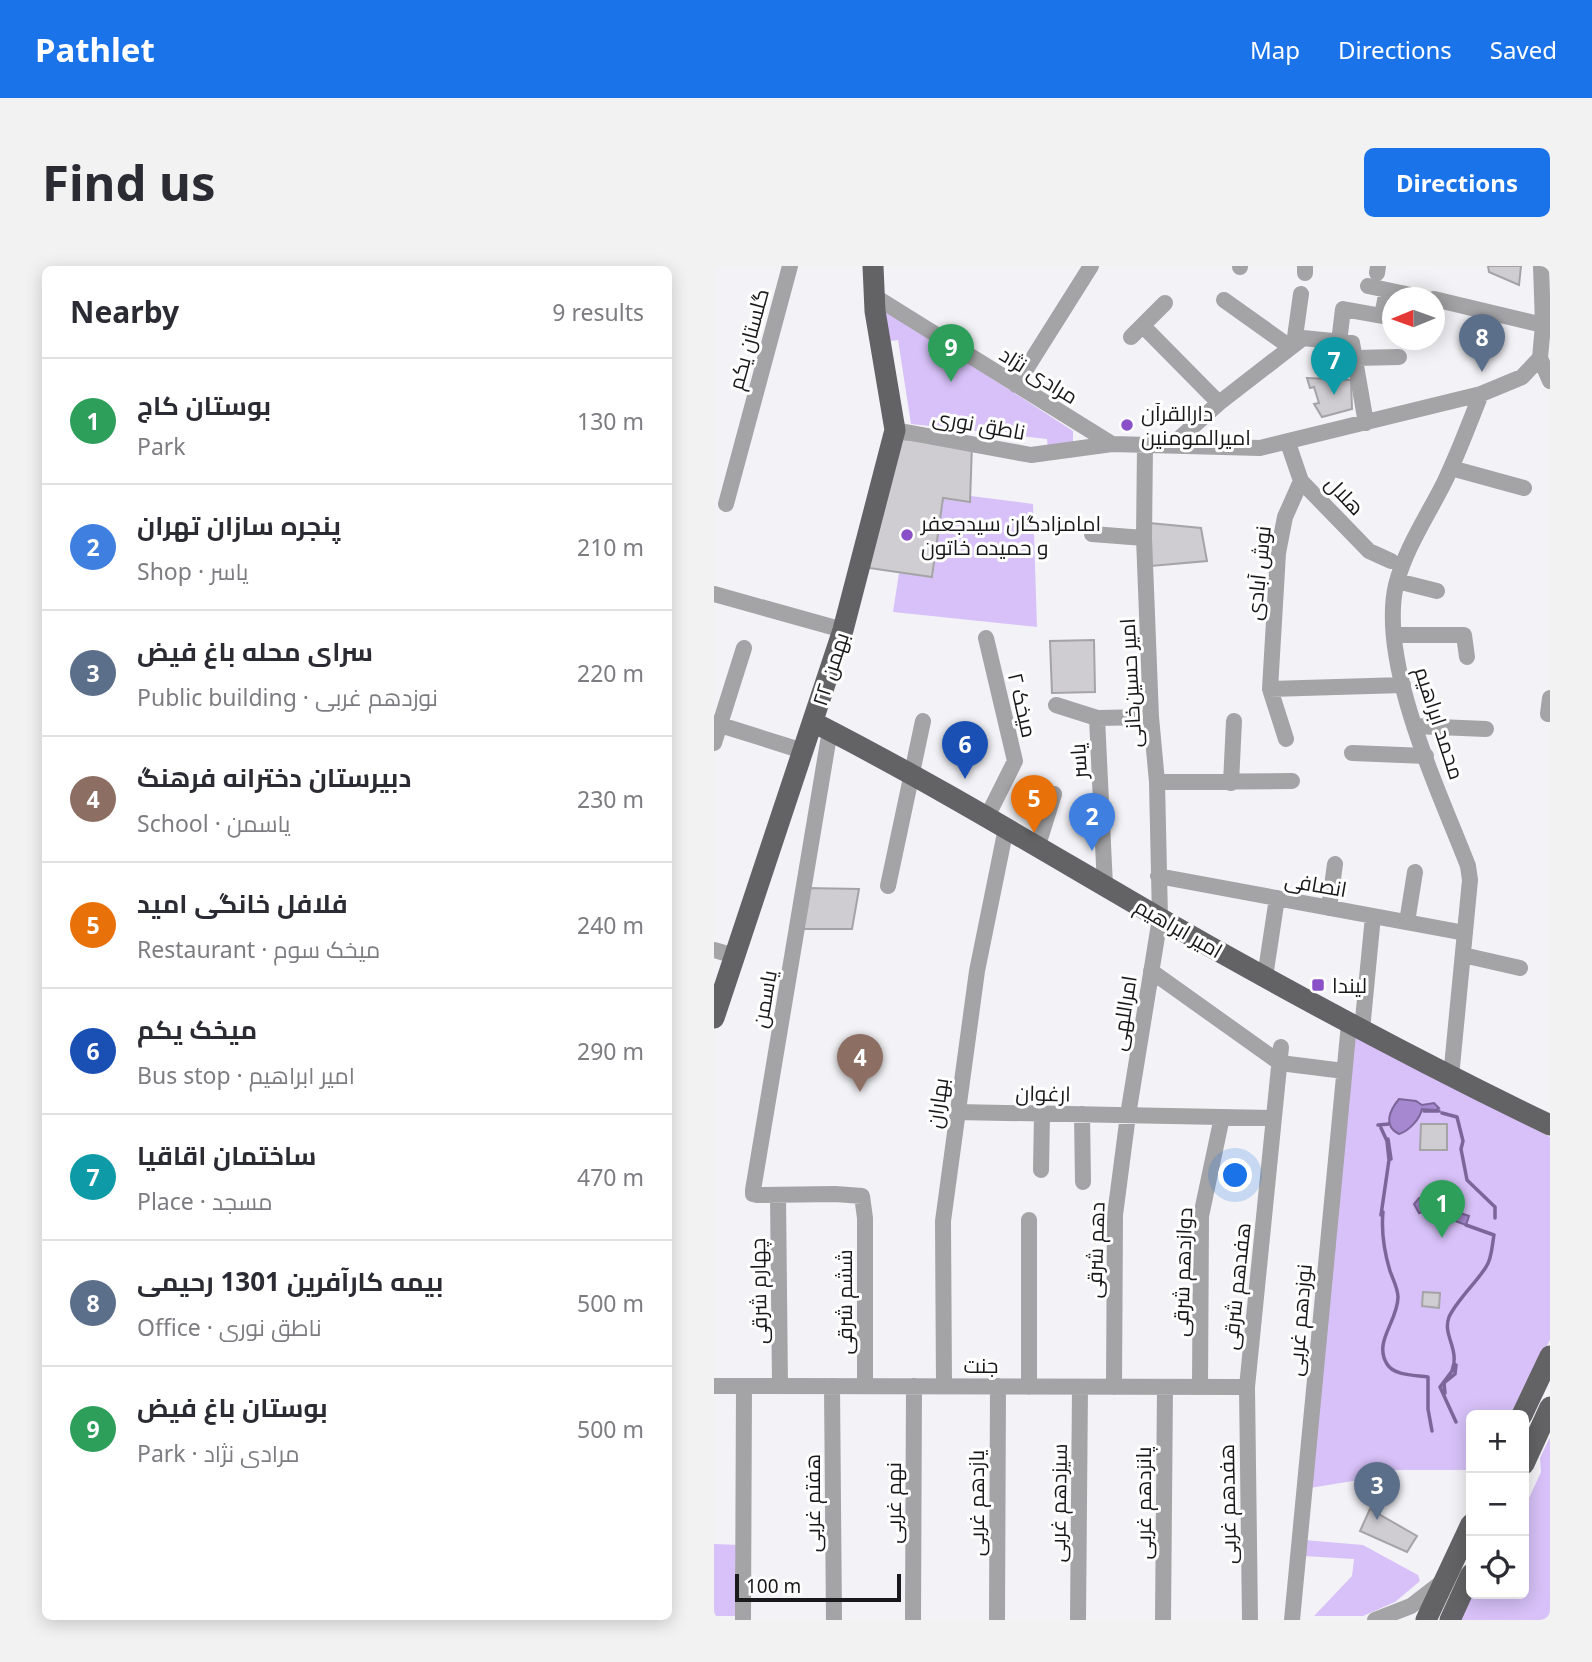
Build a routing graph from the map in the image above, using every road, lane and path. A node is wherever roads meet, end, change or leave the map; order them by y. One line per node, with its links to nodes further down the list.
1 (790, 266): 31 (street, گلستان یکم)
2 (860, 266): 9 (main road, ۲۲ بهمن)
3 (873, 266): 9 (main road, ۲۲ بهمن)
4 (1091, 266): 19 (street)
5 (1541, 266): 12 (street)
6 (1301, 295): 14 (street)
7 (1224, 300): 14 (street)
8 (1445, 301): 12 (street)
9 (874, 303): 19 (street, مرادی نژاد); 23 (main road, ۲۲ بهمن)
10 (1165, 303): 21 (street)
11 (1382, 316): 13 (street)
12 (1547, 322): 17 (street)
13 (1339, 342): 14 (street); 16 (street)
14 (1295, 343): 21 (street)
15 (1399, 357): 16 (street)
16 (1355, 358): 22 (street)
17 (1540, 358): 18 (street); 20 (street, ناطق نوری)
18 (1550, 381)
19 (1016, 385): 25 (street, مرادی نژاد)
20 (1482, 394): 22 (street, ناطق نوری); 28 (street, محمد ابراهیم)
21 (1219, 403): 27 (street)
22 (1366, 423): 24 (street, ناطق نوری)
23 (895, 430): 25 (street, ناطق نوری); 38 (main road, ۲۲ بهمن)
24 (1288, 443): 27 (street, ناطق نوری); 29 (street, هلال)
25 (1112, 444): 26 (street, ناطق نوری)
26 (1145, 445): 27 (street, ناطق نوری); 33 (street, امیر حسین‌خانی)
27 (1171, 446)
28 (1451, 468): 30 (street); 35 (street, محمد ابراهیم)
29 (1301, 481): 34 (street, هلال); 44 (street, نوش آبادی)
30 (1524, 488)
31 (726, 504)
32 (1092, 534): 33 (street)
33 (1144, 538): 46 (street, امیر حسین‌خانی)
34 (1391, 561)
35 (1397, 581): 36 (street); 39 (street, محمد ابراهیم)
36 (1437, 591)
37 (714, 594): 38 (street)
38 (843, 630): 51 (main road, ۲۲ بهمن)
39 (1394, 635): 42 (street); 43 (street, محمد ابراهیم)
40 (986, 638): 64 (street, میخک ۲)
41 (744, 648): 50 (street)
42 (1467, 657)
43 (1403, 685): 44 (street); 52 (street, محمد ابراهیم)
44 (1270, 689): 54 (street)
45 (1056, 705): 47 (street, یاسر)
46 (1151, 717): 47 (street, یاسر); 61 (street, امیر حسین‌خانی)
47 (1097, 718): 71 (street, یاسر)
48 (923, 721): 59 (street)
49 (1234, 722): 62 (street)
50 (717, 724): 55 (street); 56 (street)
51 (822, 726): 56 (main road, ۲۲ بهمن); 59 (main road, امیر ابراهیم); 98 (street, یاسمن)
52 (1414, 726): 53 (street); 58 (street, محمد ابراهیم)
53 (1486, 729)
54 (1286, 739)
55 (714, 743)
56 (803, 751): 80 (main road, ۲۲ بهمن)
57 (1352, 753): 58 (street)
58 (1426, 756): 77 (street, محمد ابراهیم)
59 (910, 775): 64 (main road, امیر ابراهیم); 70 (street)
60 (1292, 781): 62 (street)
61 (1157, 782): 62 (street); 69 (street, امیر حسین‌خانی)
62 (1231, 783)
63 (1054, 794): 66 (street)
64 (987, 817): 65 (main road, امیر ابراهیم)
65 (1006, 828): 66 (main road, امیر ابراهیم); 89 (street, بهاران)
66 (1038, 845): 71 (main road, امیر ابراهیم)
67 (1335, 864): 73 (street)
68 (1415, 872): 76 (street)
69 (1158, 876): 72 (street, انصافی); 75 (street, امیر حسین‌خانی)
70 (888, 886)
71 (1105, 886): 75 (main road, امیر ابراهیم)
72 (1277, 898): 73 (street, انصافی); 83 (street)
73 (1329, 908): 74 (street, انصافی)
74 (1373, 916): 76 (street, انصافی); 85 (street, نوزدهم غربی)
75 (1160, 918): 82 (street, امراللهی); 83 (main road, امیر ابراهیم)
76 (1407, 922): 77 (street, انصافی)
77 (1465, 933): 79 (street, محمد ابراهیم)
78 (714, 950): 80 (street)
79 (1463, 955): 81 (street); 88 (street, محمد ابراهیم)
80 (735, 956): 84 (main road, ۲۲ بهمن)
81 (1520, 968)
82 (1151, 971): 86 (street); 92 (street, امراللهی)
83 (1265, 976): 85 (main road, امیر ابراهیم)
84 (714, 1018)
85 (1355, 1027): 87 (street, نوزدهم غربی); 88 (main road, امیر ابراهیم)
86 (1280, 1055): 87 (street); 94 (street, هفدهم شرقی)
87 (1344, 1071): 129 (street, نوزدهم غربی)
88 (1451, 1077): 95 (main road, امیر ابراهیم)
89 (957, 1112): 90 (street, ارغوان); 108 (street, بهاران)
90 (1042, 1114): 91 (street, ارغوان); 96 (street)
91 (1082, 1114): 92 (street, ارغوان); 97 (street)
92 (1128, 1115): 93 (street, ارغوان); 112 (street, دهم شرقی)
93 (1222, 1117): 94 (street, ارغوان); 114 (street, دوازدهم شرقی)
94 (1274, 1118): 115 (street, هفدهم شرقی)
95 (1550, 1125)
96 (1041, 1170)
97 (1083, 1182)
98 (778, 1195): 99 (street, یاسمن); 104 (street, چهارم شرقی)
99 (865, 1219): 106 (street, ششم شرقی)
100 (1029, 1220): 110 (street)
101 (1550, 1356): 117 (main road)
102 (714, 1386): 103 (street, جنت)
103 (744, 1386): 104 (street, جنت); 122 (street)
104 (780, 1386): 105 (street, جنت)
105 (832, 1386): 106 (street, جنت); 123 (street, هفتم غربی)
106 (865, 1386): 107 (street, جنت)
107 (914, 1386): 108 (street, جنت); 124 (street, نهم غربی)
108 (944, 1387): 109 (street, جنت)
109 (998, 1387): 110 (street, جنت); 125 (street, یازدهم غربی)
110 (1029, 1387): 111 (street, جنت)
111 (1080, 1387): 112 (street, جنت); 126 (street, سیزدهم غربی)
112 (1114, 1387): 113 (street, جنت)
113 (1165, 1387): 114 (street, جنت); 127 (street, پانزدهم غربی)
114 (1200, 1387): 115 (street, جنت)
115 (1247, 1387): 128 (street, هفدهم غربی)
116 (1550, 1408): 118 (main road)
117 (1524, 1410)
118 (1529, 1453)
119 (1466, 1535): 120 (main road)
120 (1444, 1581): 130 (street); 131 (main road)
121 (1466, 1585): 132 (main road)
122 (743, 1620)
123 (834, 1620)
124 (913, 1620)
125 (997, 1620)
126 (1078, 1620)
127 (1163, 1620)
128 (1250, 1620)
129 (1292, 1620)
130 (1375, 1620)
131 (1426, 1620)
132 (1450, 1620)

